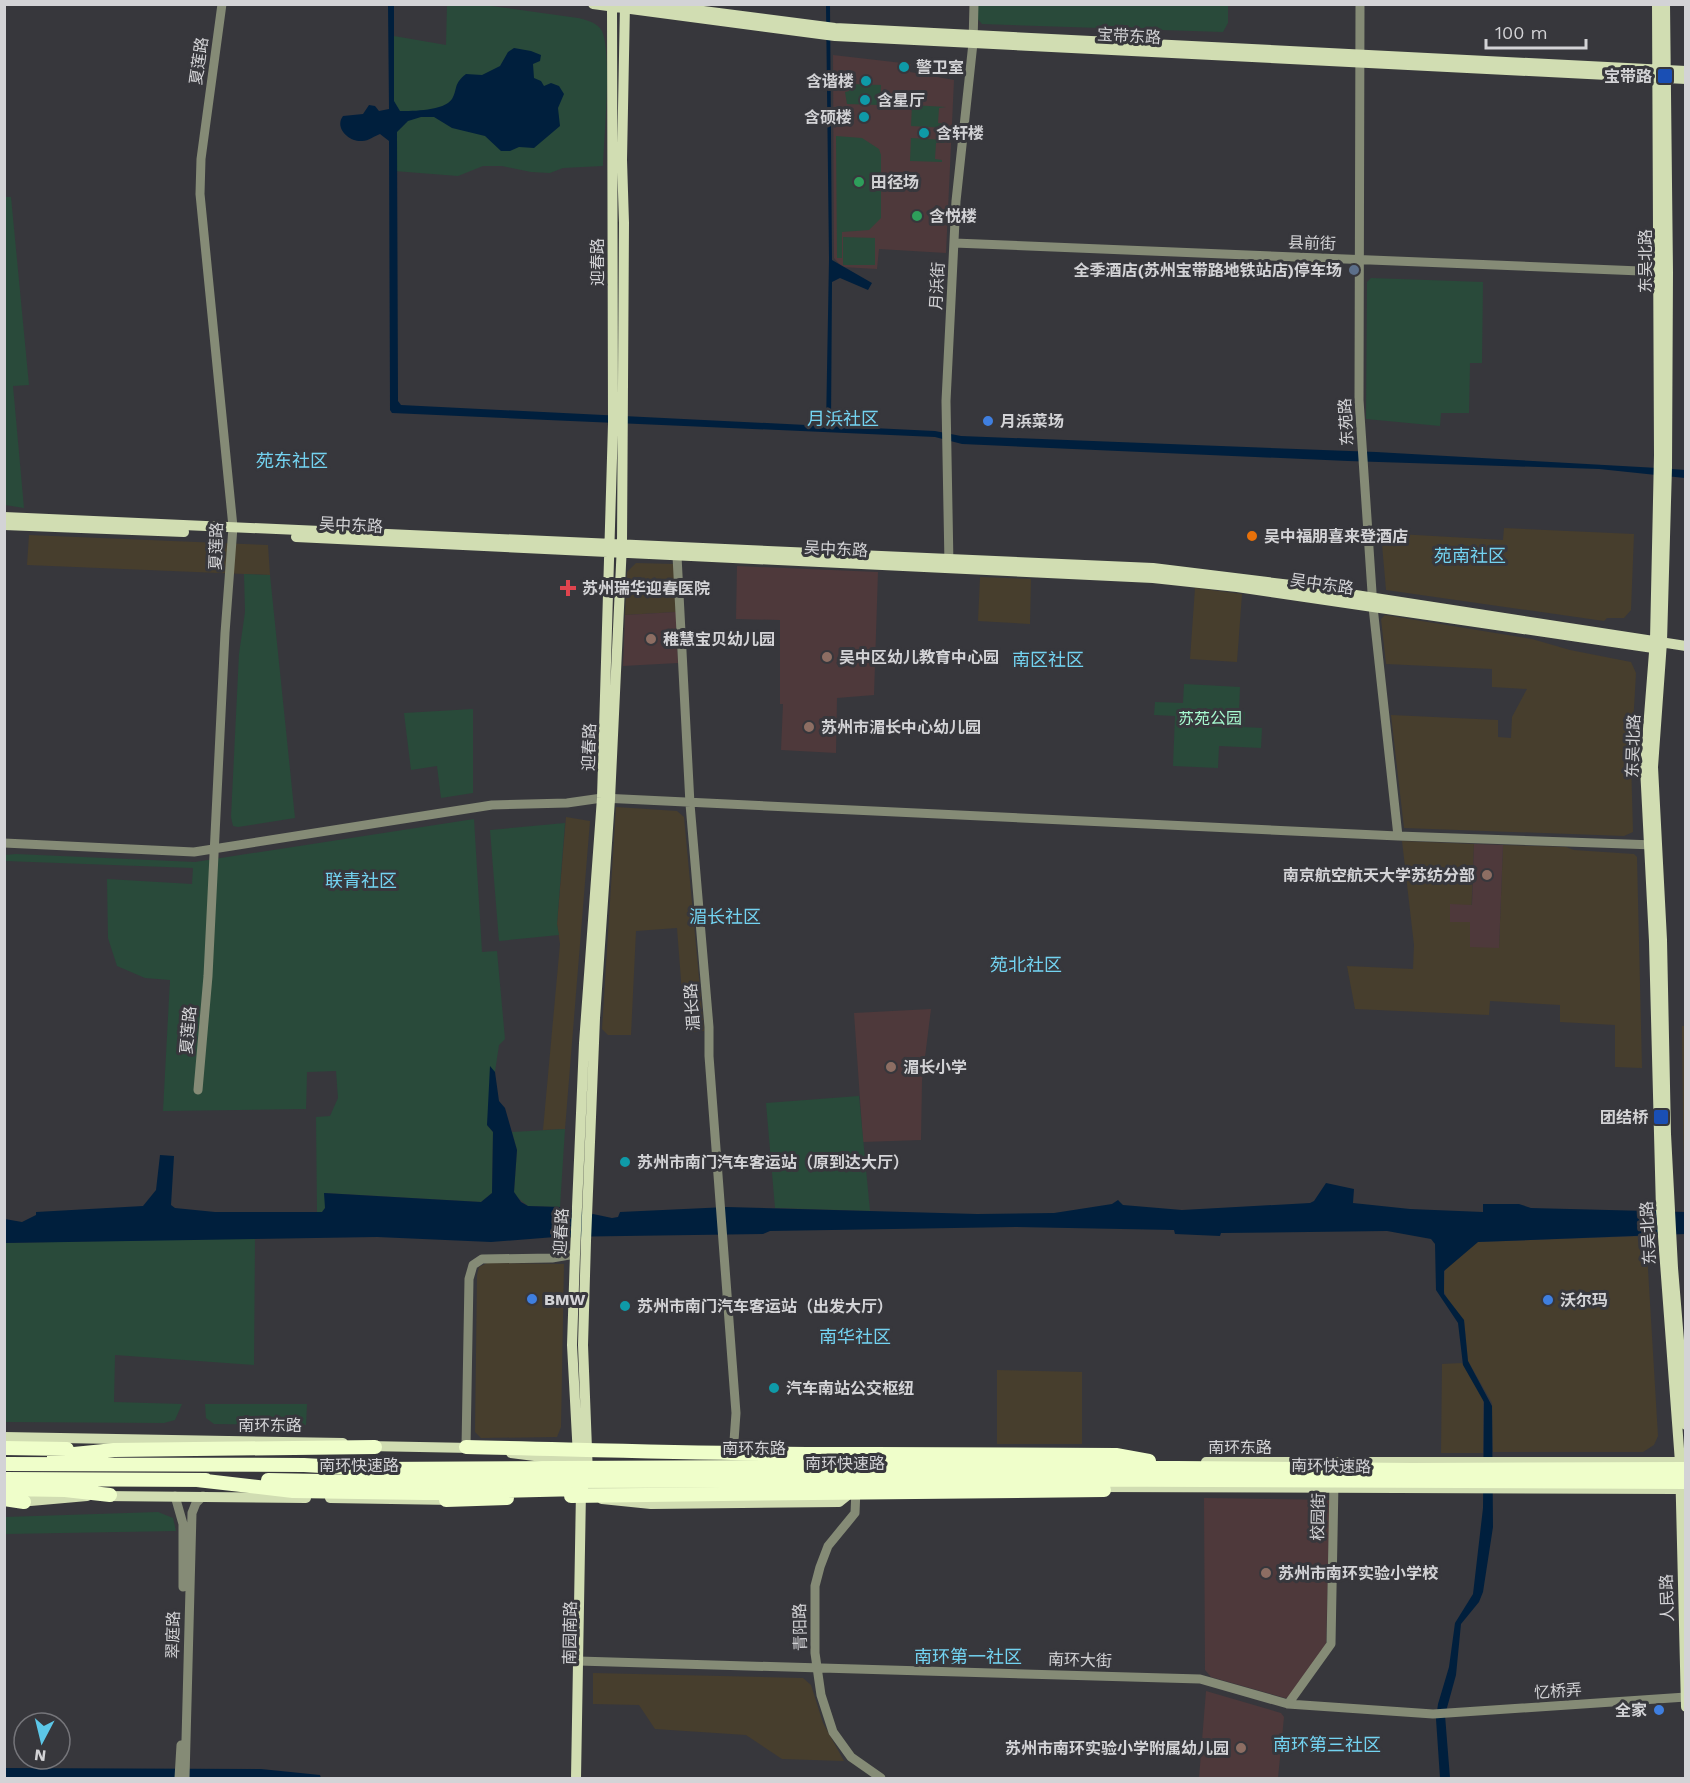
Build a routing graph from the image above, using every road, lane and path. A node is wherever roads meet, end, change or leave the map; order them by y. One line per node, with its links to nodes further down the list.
1 (222, 4): 22 (street, 夏莲路)
2 (593, 4): 8 (main road, 宝带东路)
3 (649, 4): 10 (main road, 宝带东路)
4 (974, 4): 11 (street, 月浜街)
5 (1360, 4): 12 (street, 东苑路)
6 (1657, 4): 14 (main road, 东吴北路)
7 (1665, 4): 14 (main road, 东吴北路)
8 (612, 6): 9 (main road, 宝带东路); 19 (main road, 迎春路)
9 (625, 7): 10 (main road, 宝带东路); 19 (main road, 迎春路)
10 (830, 32): 11 (main road, 宝带东路)
11 (973, 39): 12 (main road, 宝带东路); 16 (street, 月浜街)
12 (1360, 59): 14 (main road, 宝带东路); 17 (street, 东苑路)
13 (1686, 71): 14 (main road)
14 (1662, 73): 15 (main road); 18 (main road, 东吴北路)
15 (1686, 79)
16 (954, 243): 17 (street, 县前街); 26 (street, 月浜街)
17 (1360, 260): 18 (street, 县前街); 27 (street, 东苑路)
18 (1664, 272): 28 (main road, 东吴北路)
19 (617, 421): 23 (main road, 迎春路); 24 (main road, 迎春路)
20 (4, 517): 22 (main road, 吴中东路)
21 (4, 525): 22 (main road, 吴中东路)
22 (233, 531): 23 (main road, 吴中东路); 36 (street, 夏莲路)
23 (609, 548): 24 (main road, 吴中东路); 31 (main road, 迎春路)
24 (621, 548): 25 (main road, 吴中东路); 26 (main road, 吴中东路); 31 (main road, 迎春路)
25 (677, 556): 26 (main road, 吴中东路); 32 (street, 湄长路)
26 (949, 564): 27 (main road, 吴中东路)
27 (1373, 602): 28 (main road, 吴中东路); 33 (street, 东苑路)
28 (1658, 645): 29 (main road); 30 (main road); 35 (main road, 东吴北路)
29 (1686, 646)
30 (1686, 653)
31 (606, 798): 32 (street); 36 (street); 39 (main road, 迎春路)
32 (690, 804): 33 (street); 48 (street, 湄长路)
33 (1398, 836): 35 (street)
34 (4, 843): 36 (street)
35 (1654, 845): 38 (main road, 东吴北路)
36 (215, 849): 37 (street, 夏莲路)
37 (198, 1090)
38 (1667, 1238): 41 (main road, 东吴北路); 57 (main road, 东吴北路)
39 (581, 1240): 40 (main road, 迎春路); 51 (main road, 迎春路)
40 (574, 1254): 44 (street); 51 (main road, 迎春路)
41 (1686, 1425)
42 (4, 1437): 43 (main road, 南环东路)
43 (375, 1447): 44 (main road, 南环东路); 46 (highway)
44 (466, 1447): 47 (main road, 南环东路); 51 (highway)
45 (4, 1448): 46 (highway)
46 (114, 1450): 50 (highway)
47 (490, 1451): 51 (main road, 南环东路); 58 (main road)
48 (733, 1455): 51 (highway); 52 (main road); 59 (highway, bridge)
49 (4, 1459): 50 (highway, 南环快速路)
50 (23, 1459): 56 (highway, 南环快速路)
51 (582, 1461): 54 (main road, 南环东路); 58 (main road); 70 (main road, 迎春路)
52 (982, 1462): 53 (main road, 南环东路); 54 (main road, 南环东路)
53 (1335, 1462): 57 (main road, 南环东路); 67 (street, 校园街)
54 (857, 1463): 66 (street, 青阳路)
55 (4, 1464): 56 (highway, 南环快速路)
56 (114, 1465): 60 (highway, 南环快速路)
57 (1684, 1465): 59 (highway, 南环快速路, bridge); 65 (main road, 东吴北路)
58 (490, 1471): 69 (main road)
59 (1189, 1474): 60 (highway, 南环快速路, bridge); 65 (highway, 南环快速路, bridge); 70 (highway, bridge)
60 (375, 1475): 62 (highway, 南环快速路)
61 (4, 1479): 62 (highway, 南环快速路)
62 (197, 1480): 64 (highway)
63 (4, 1484): 64 (highway)
64 (254, 1486): 69 (highway)
65 (1683, 1486): 67 (main road); 79 (main road, 人民路)
66 (856, 1487): 67 (main road); 70 (main road); 70 (main road); 78 (street, 青阳路)
67 (1334, 1488): 80 (street, 校园街)
68 (4, 1490): 71 (highway)
69 (489, 1490): 70 (highway)
70 (584, 1492): 74 (highway); 77 (main road, 南园南路)
71 (110, 1495): 72 (main road); 76 (main road)
72 (175, 1496): 73 (main road); 83 (street, 翠庭路)
73 (203, 1496): 74 (main road); 83 (street, 翠庭路)
74 (446, 1500)
75 (4, 1501): 76 (highway)
76 (24, 1502)
77 (581, 1661): 78 (street, 南环大街); 84 (main road, 南园南路)
78 (818, 1668): 80 (street, 南环大街); 87 (street, 青阳路)
79 (1685, 1697): 81 (main road, 人民路); 82 (street, 忆桥弄)
80 (1288, 1704): 82 (street, 南环大街)
81 (1686, 1707)
82 (1433, 1714)
83 (183, 1764): 85 (street, 翠庭路); 86 (street, 翠庭路)
84 (579, 1777)
85 (179, 1779)
86 (185, 1779)
87 (881, 1779)

